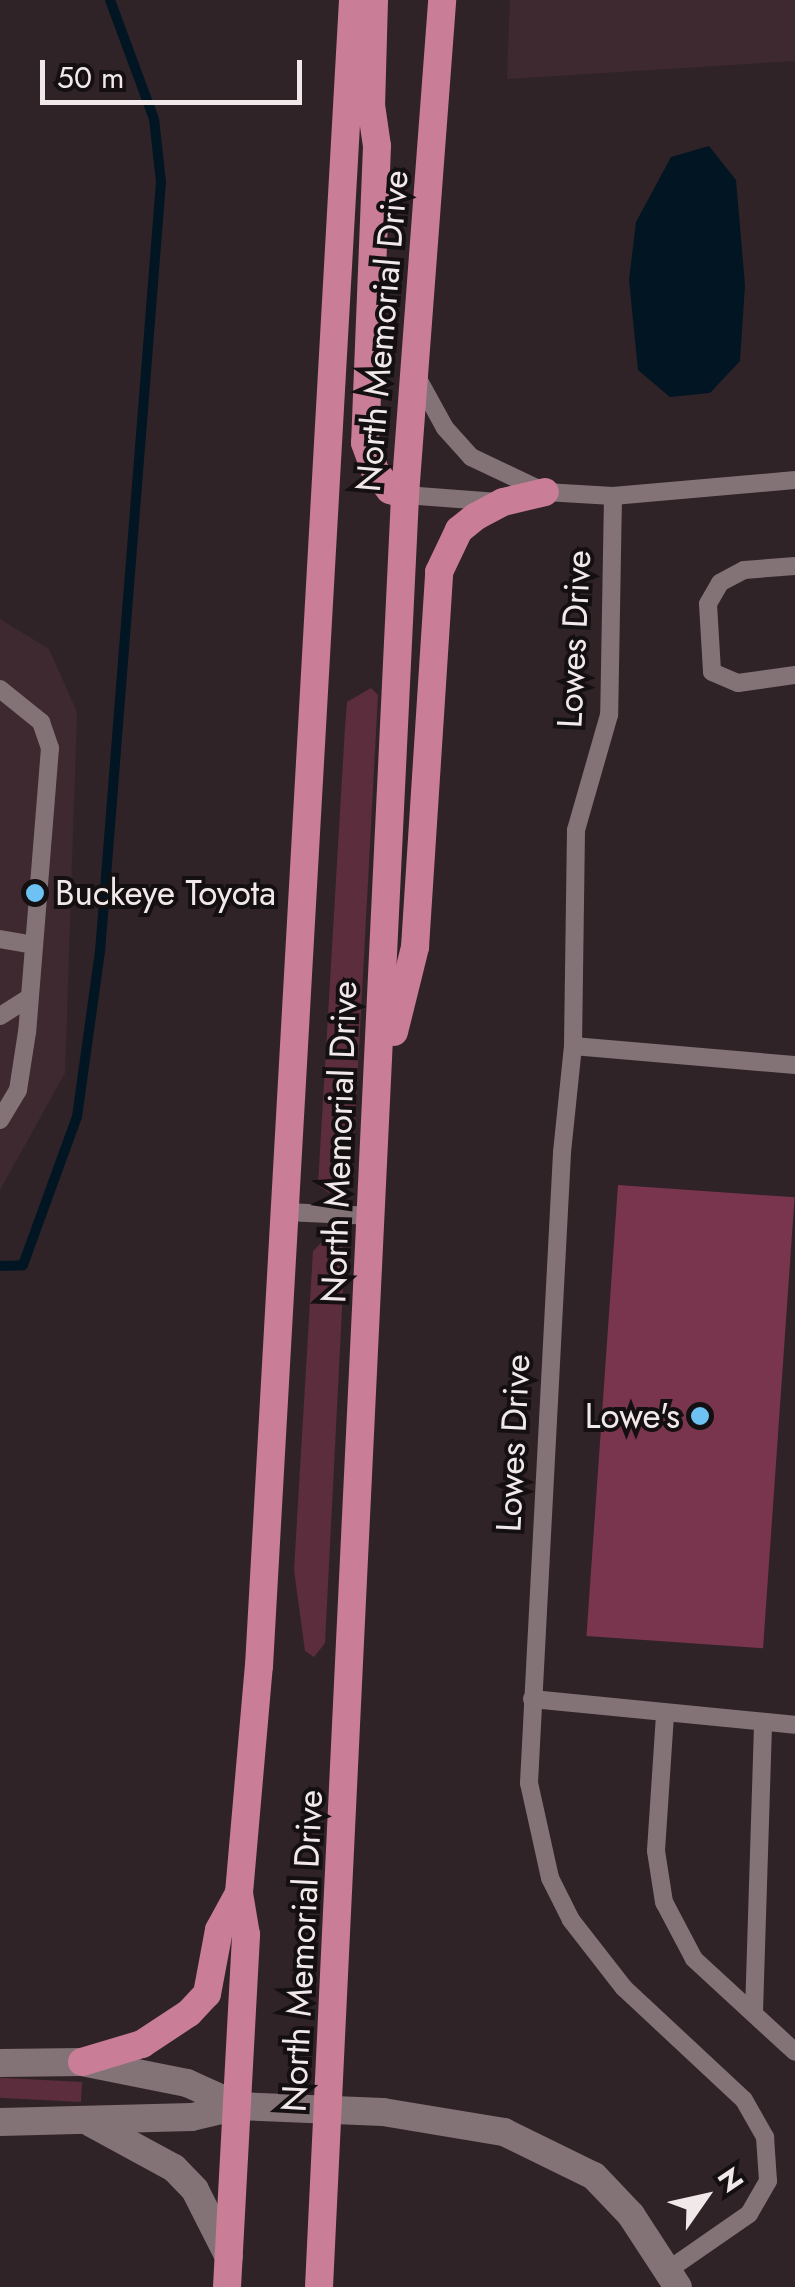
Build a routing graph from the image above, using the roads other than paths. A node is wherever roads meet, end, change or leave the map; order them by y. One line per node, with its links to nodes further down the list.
1 (353, 0): 21 (main road, North Memorial Drive)
2 (374, 0): 7 (main road)
3 (442, 0): 4 (main road, North Memorial Drive)
4 (416, 374): 6 (lane); 7 (main road, North Memorial Drive)
5 (795, 480): 8 (lane)
6 (545, 492): 8 (lane); 9 (main road)
7 (405, 495): 9 (lane); 19 (main road, North Memorial Drive)
8 (613, 496): 17 (lane, Lowes Drive)
9 (503, 502): 19 (main road)
10 (795, 566): 11 (lane)
11 (795, 674)
12 (0, 689): 14 (lane)
13 (0, 939): 14 (lane)
14 (34, 945): 15 (lane)
15 (30, 998): 16 (lane); 20 (lane)
16 (0, 1016)
17 (573, 1046): 18 (lane); 23 (lane, Lowes Drive)
18 (795, 1065)
19 (379, 1097): 22 (main road, North Memorial Drive)
20 (0, 1120)
21 (285, 1212): 22 (lane); 27 (main road, North Memorial Drive)
22 (374, 1216): 33 (main road, North Memorial Drive)
23 (532, 1699): 24 (lane); 37 (lane, Lowes Drive)
24 (665, 1714): 25 (lane); 28 (lane)
25 (763, 1722): 26 (lane); 28 (lane)
26 (795, 1726)
27 (238, 1893): 30 (main road, North Memorial Drive); 32 (main road, North Memorial Drive)
28 (754, 2012): 29 (lane)
29 (795, 2052)
30 (82, 2062): 31 (street); 32 (street)
31 (0, 2064)
32 (238, 2106): 33 (street); 35 (street); 36 (main road, North Memorial Drive)
33 (332, 2114): 37 (street); 39 (main road, North Memorial Drive)
34 (0, 2122): 35 (street)
35 (91, 2122): 36 (street)
36 (229, 2257): 38 (main road, North Memorial Drive)
37 (675, 2278)
38 (228, 2287)
39 (320, 2287)

